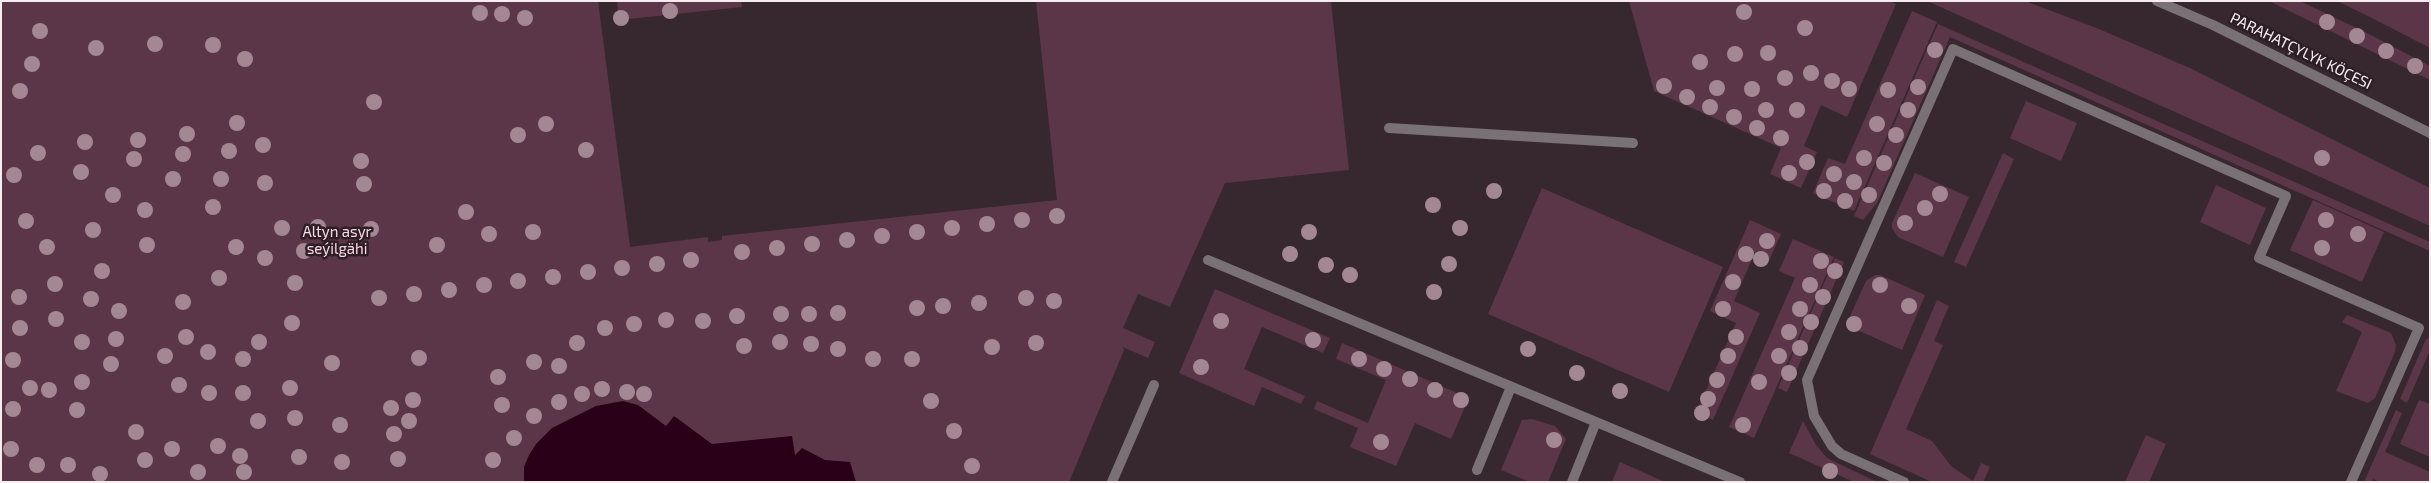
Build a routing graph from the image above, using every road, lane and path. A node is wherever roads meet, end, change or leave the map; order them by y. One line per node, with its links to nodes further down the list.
1 (2157, 1): 3 (street, PARAHATÇYLYK KÖÇESI)
2 (1389, 128): 4 (street)
3 (2430, 133)
4 (1633, 143)
5 (1208, 260): 7 (street)
6 (1154, 385): 10 (street)
7 (1511, 387): 8 (street); 9 (street)
8 (1596, 422): 11 (street); 12 (street)
9 (1477, 470)
10 (1112, 482)
11 (1572, 482)
12 (1740, 482)
13 (1904, 482): 14 (street)
14 (2351, 482)

